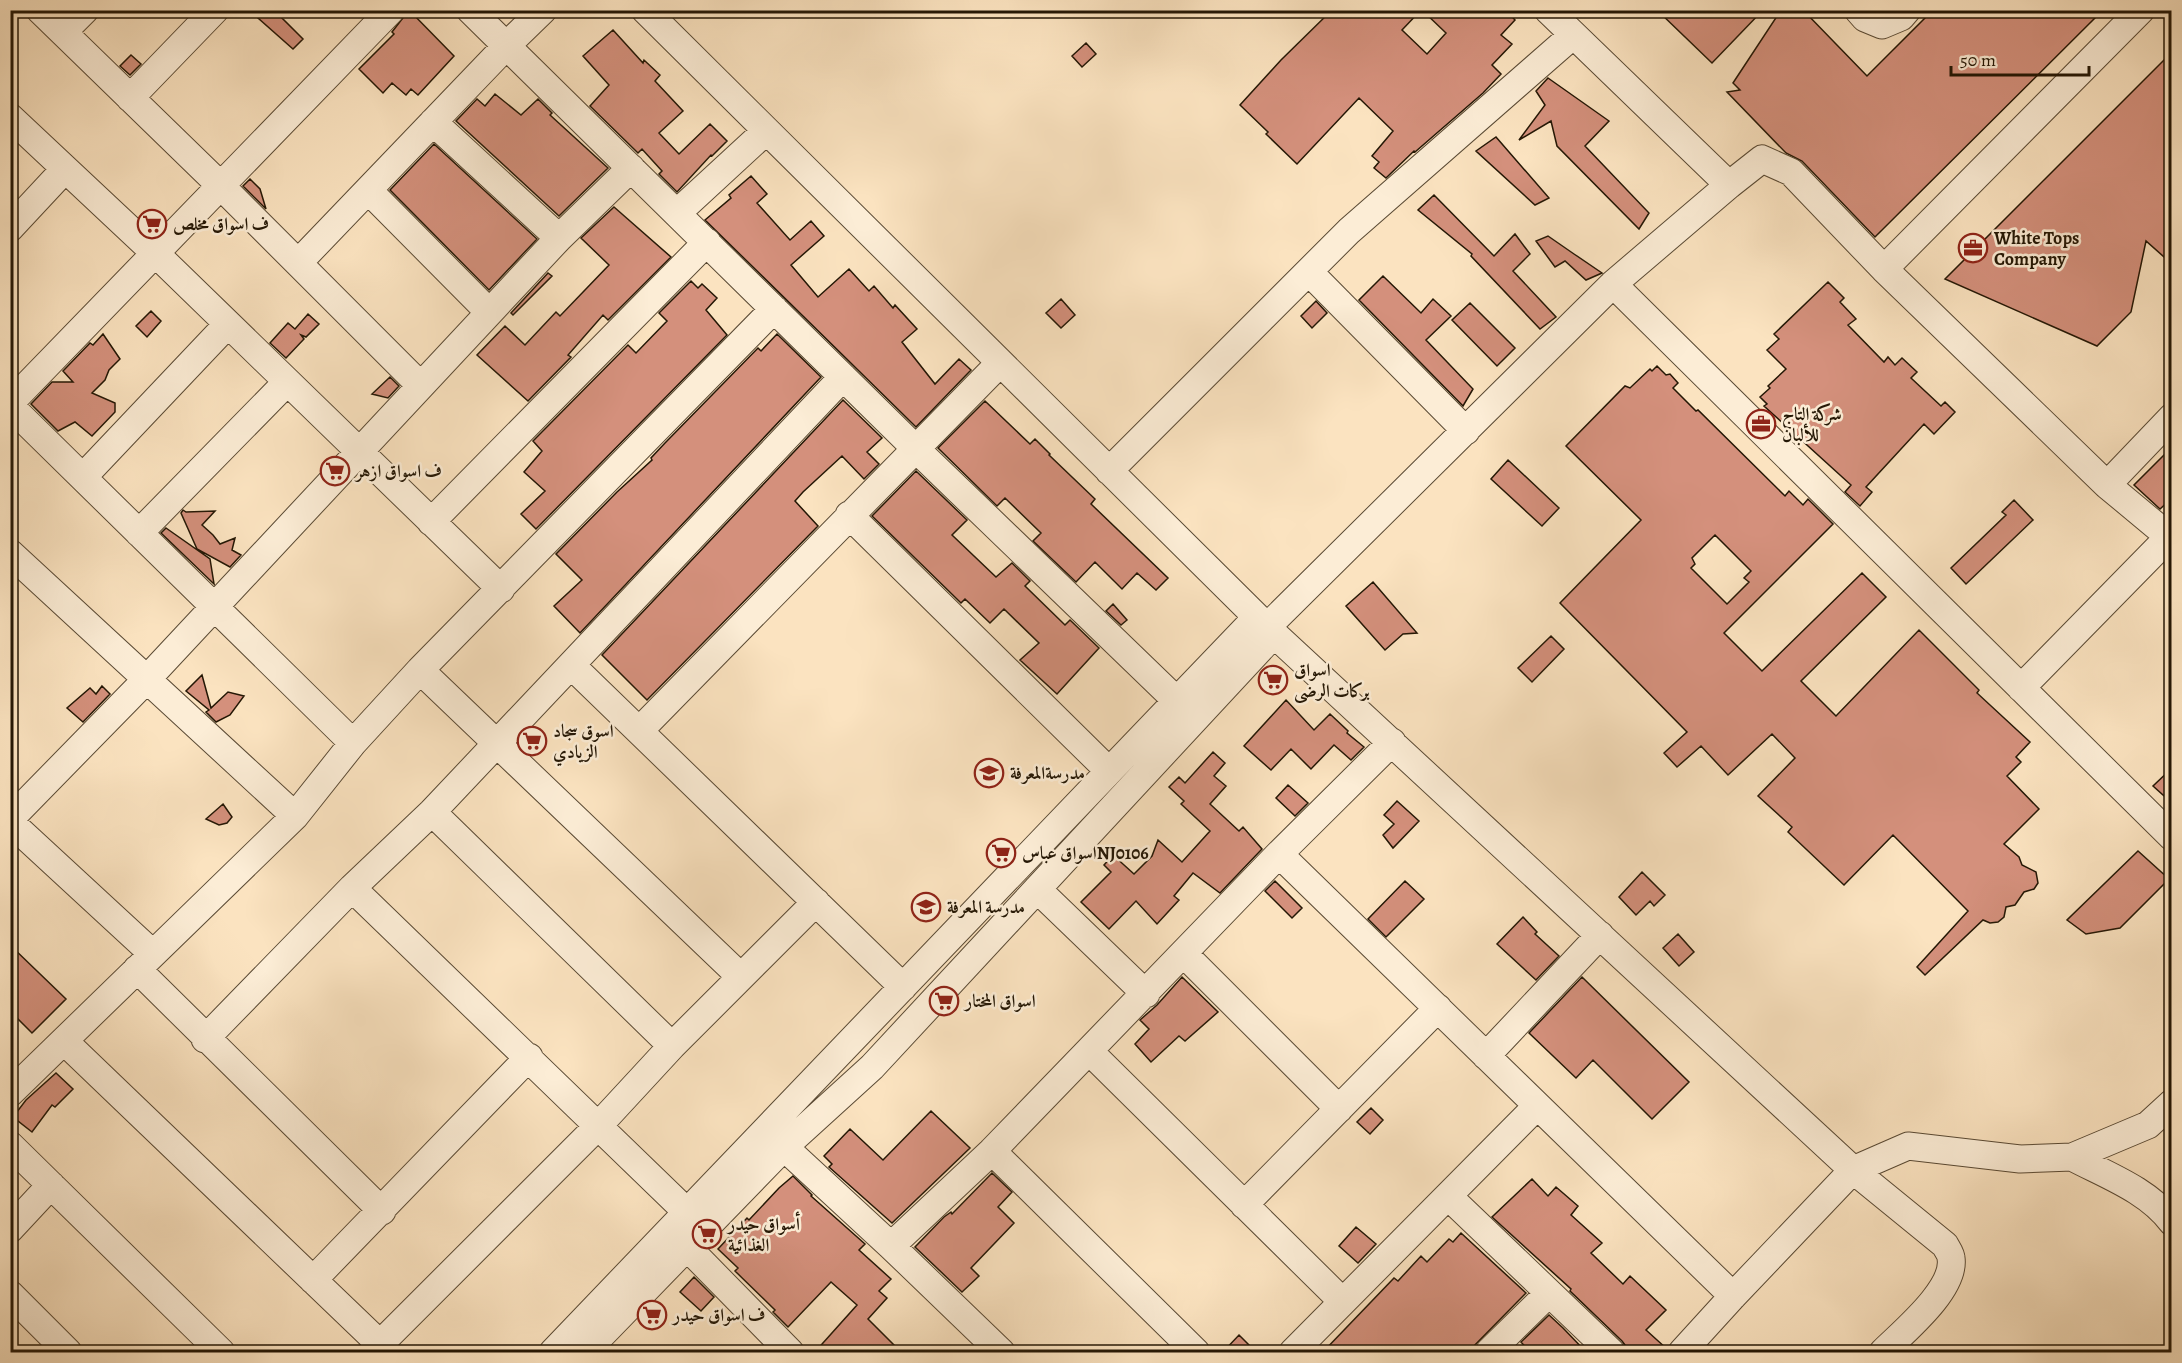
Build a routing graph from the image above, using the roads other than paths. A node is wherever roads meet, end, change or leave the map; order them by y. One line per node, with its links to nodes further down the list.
1 (40, 10): 12 (street)
2 (85, 10): 12 (street)
3 (215, 10): 15 (street)
4 (392, 10): 22 (street)
5 (470, 10): 14 (street)
6 (543, 10): 14 (street)
7 (645, 10): 18 (street)
8 (1548, 10): 13 (street)
9 (1858, 10): 10 (street)
10 (1907, 10)
11 (2141, 10): 30 (street)
12 (63, 32): 15 (street)
13 (1573, 35): 21 (street); 31 (street)
14 (507, 45): 17 (street); 19 (street)
15 (130, 98): 22 (street)
16 (10, 117): 20 (street)
17 (433, 122): 23 (street); 26 (street)
18 (766, 130): 24 (street); 36 (street)
19 (631, 168): 24 (street); 26 (street)
20 (65, 169): 25 (street); 28 (street)
21 (1729, 185): 30 (street); 32 (street)
22 (221, 186): 28 (street); 29 (street)
23 (368, 190): 29 (street); 34 (street)
24 (677, 213): 27 (street)
25 (10, 228)
26 (559, 238): 34 (street)
27 (707, 242): 33 (street); 49 (street)
28 (155, 253): 35 (street); 40 (street)
29 (298, 263): 39 (street)
30 (1884, 268): 47 (street)
31 (1309, 272): 42 (street); 45 (street)
32 (1613, 284): 42 (street); 59 (street)
33 (774, 309): 37 (street); 53 (street)
34 (489, 312): 39 (street)
35 (228, 324): 38 (street); 46 (street)
36 (1000, 363): 43 (street); 45 (street)
37 (843, 377): 43 (street); 56 (street)
38 (287, 382): 44 (street); 50 (street)
39 (420, 385): 44 (street)
40 (10, 405): 46 (street)
41 (2172, 417): 47 (street)
42 (1466, 431): 55 (street)
43 (915, 448): 48 (street); 60 (street)
44 (360, 453): 49 (street); 54 (street)
45 (1109, 471): 55 (street)
46 (82, 477): 50 (street)
47 (2107, 485): 51 (street)
48 (849, 515): 61 (street); 65 (street)
49 (431, 522): 53 (street)
50 (139, 533): 54 (street)
51 (2167, 547): 59 (street)
52 (10, 553): 58 (street)
53 (501, 590): 57 (street)
54 (214, 606): 58 (street); 63 (street)
55 (1266, 626): 60 (street); 62 (street); 72 (street)
56 (571, 665): 61 (street); 64 (street)
57 (420, 670): 63 (street); 64 (street)
58 (147, 679): 67 (street); 68 (street)
59 (2021, 688): 69 (street)
60 (1177, 701): 65 (street)
61 (640, 730): 73 (street)
62 (1392, 742): 70 (street); 74 (street)
63 (353, 743): 67 (street)
64 (496, 744): 66 (street); 77 (street)
65 (1109, 771): 78 (street)
66 (432, 812): 71 (street); 83 (street)
67 (295, 816): 76 (street)
68 (10, 821): 76 (street)
69 (2172, 837)
70 (1279, 854): 75 (street); 80 (street)
71 (352, 888): 81 (street); 87 (street)
72 (1037, 889): 79 (street); 88 (street)
73 (816, 902): 77 (street); 78 (street)
74 (1600, 935): 86 (street); 98 (street)
75 (1184, 954): 79 (street); 92 (street)
76 (145, 962): 81 (street); 82 (street)
77 (741, 977): 83 (street)
78 (903, 987): 84 (street)
79 (1146, 994): 85 (street)
80 (1438, 1008): 86 (street); 92 (street)
81 (205, 1039): 102 (street)
82 (64, 1041): 89 (street); 108 (street)
83 (672, 1046): 93 (street)
84 (847, 1046): 88 (street); 103 (street)
85 (1090, 1052): 96 (street); 101 (street)
86 (1486, 1056): 91 (street)
87 (529, 1057): 93 (street); 102 (street)
88 (872, 1067): 95 (street)
89 (10, 1093)
90 (2172, 1103): 97 (street)
91 (1537, 1106): 100 (street); 111 (street)
92 (1340, 1109): 101 (street)
93 (599, 1125): 103 (street); 113 (street)
94 (10, 1144): 99 (street)
95 (784, 1147): 106 (street); 107 (street)
96 (992, 1151): 106 (street); 120 (street)
97 (2072, 1157): 98 (street); 104 (street)
98 (1853, 1170): 111 (street); 125 (street)
99 (51, 1185): 105 (street); 115 (street)
100 (1449, 1197): 109 (street); 112 (street)
101 (1244, 1205): 112 (street)
102 (382, 1211): 108 (street)
103 (688, 1213): 116 (street)
104 (2172, 1222)
105 (10, 1229)
106 (891, 1246): 119 (street)
107 (687, 1247): 117 (street); 118 (street)
108 (313, 1280): 113 (street)
109 (1549, 1293): 122 (street); 123 (street)
110 (10, 1294): 114 (street)
111 (1732, 1296): 124 (street)
112 (1342, 1301): 121 (street)
113 (377, 1349)
114 (61, 1350)
115 (220, 1353)
116 (553, 1353)
117 (585, 1353)
118 (790, 1353)
119 (1001, 1353)
120 (1196, 1353)
121 (1293, 1353)
122 (1489, 1353)
123 (1611, 1353)
124 (1682, 1353)
125 (1883, 1353)

